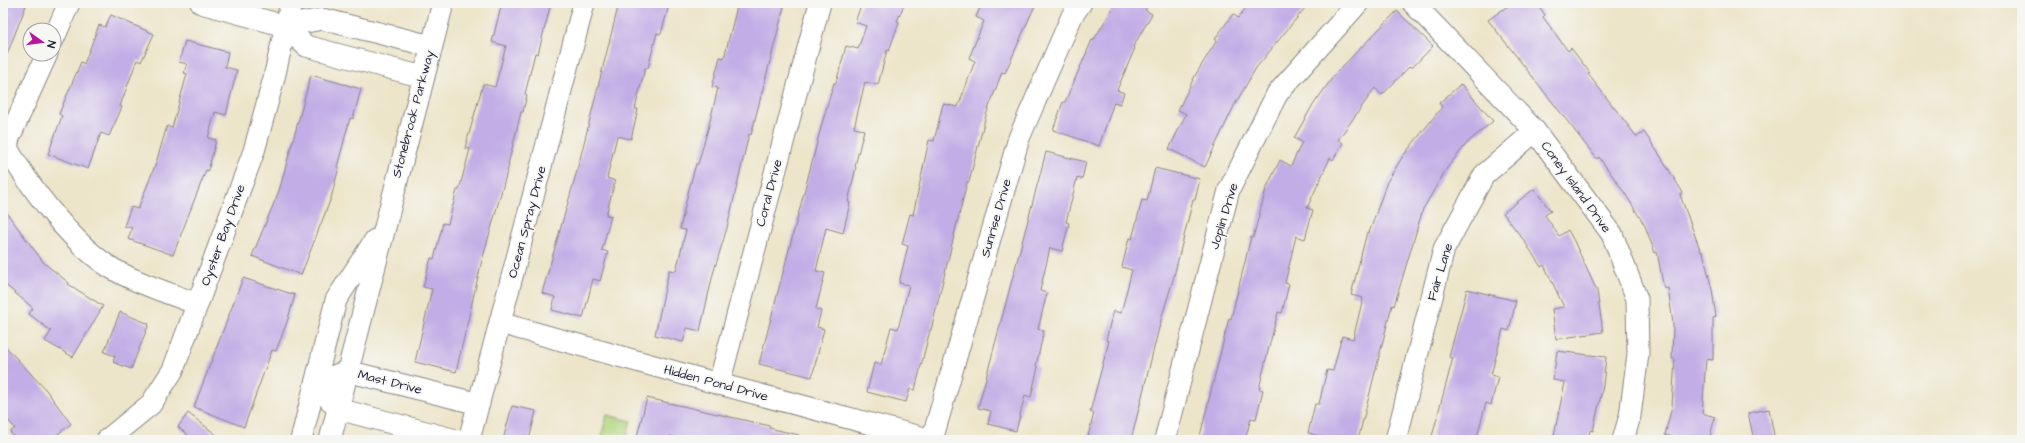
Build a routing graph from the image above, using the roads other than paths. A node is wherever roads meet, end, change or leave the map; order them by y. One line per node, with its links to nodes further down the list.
1 (69, 3): 10 (street)
2 (201, 3): 11 (street)
3 (291, 3): 11 (street, Oyster Bay Drive)
4 (443, 3): 12 (street, Stonebrook Parkway)
5 (584, 3): 18 (street, Ocean Spray Drive)
6 (820, 3): 21 (street, Coral Drive)
7 (1080, 3): 29 (street, Sunrise Drive)
8 (1358, 3): 30 (street, Joplin Drive)
9 (1413, 3): 15 (street, Coney Island Drive)
10 (61, 22)
11 (285, 26): 12 (street); 14 (street); 17 (street, Oyster Bay Drive)
12 (431, 46): 14 (street, Stonebrook Parkway)
13 (43, 62): 17 (street)
14 (423, 77): 16 (street, Stonebrook Parkway)
15 (1535, 131): 31 (street, Fair Lane); 32 (street, Coney Island Drive)
16 (384, 226): 19 (street, Stonebrook Parkway); 20 (street, Stonebrook Parkway)
17 (197, 304): 24 (street, Oyster Bay Drive)
18 (500, 323): 21 (street, Hidden Pond Drive); 22 (street, Ocean Spray Drive)
19 (347, 371): 20 (street, Mast Drive); 22 (street, Mast Drive); 23 (street, Stonebrook Parkway)
20 (315, 383): 23 (street); 25 (street, Stonebrook Parkway)
21 (719, 384): 29 (street, Hidden Pond Drive)
22 (479, 404): 28 (street, Ocean Spray Drive)
23 (338, 409): 26 (street, Stonebrook Parkway); 27 (street)
24 (107, 440)
25 (301, 440)
26 (330, 440)
27 (456, 440)
28 (470, 440)
29 (932, 440)
30 (1164, 440)
31 (1396, 440)
32 (1623, 440)

